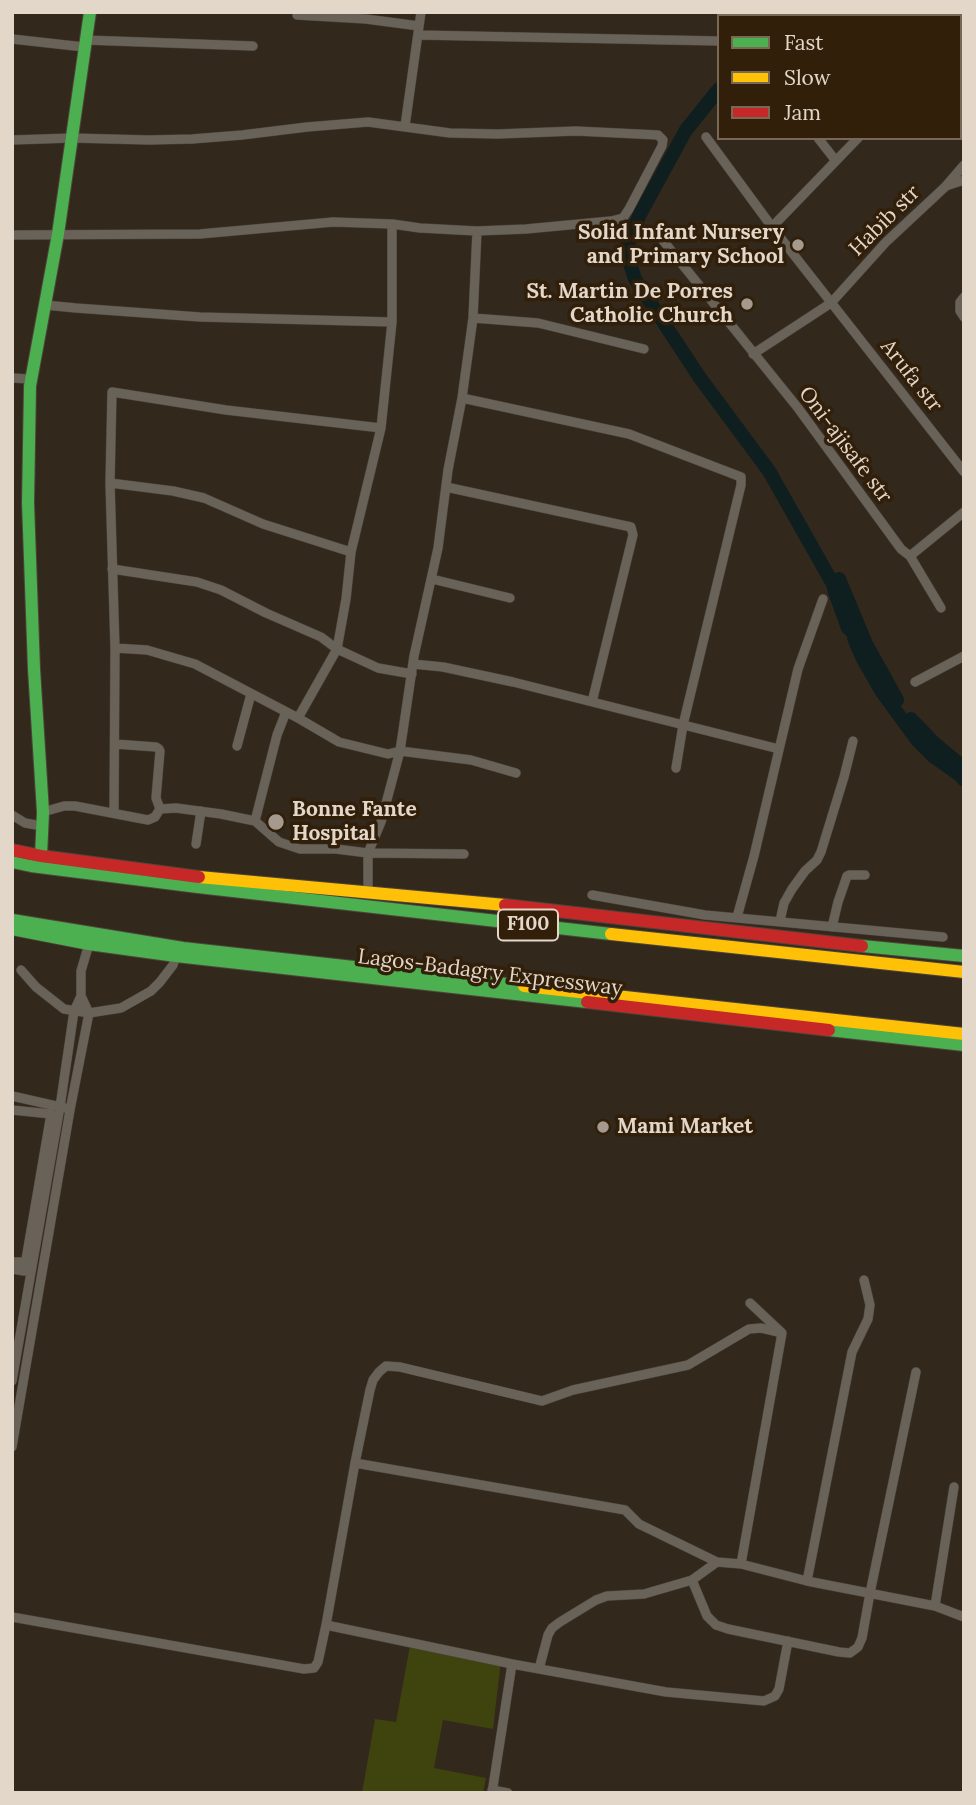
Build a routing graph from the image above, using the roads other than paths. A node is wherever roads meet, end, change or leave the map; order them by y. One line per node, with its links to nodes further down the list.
1 (90, 12): 7 (main road)
2 (421, 12): 4 (street)
3 (297, 15): 4 (street)
4 (419, 31): 6 (street); 9 (street)
5 (12, 39): 7 (street)
6 (717, 41)
7 (85, 43): 8 (street); 11 (main road)
8 (253, 46)
9 (405, 125): 11 (street); 21 (street)
10 (706, 137): 20 (street, Arufa str)
11 (72, 138): 12 (street); 22 (main road)
12 (12, 140)
13 (820, 140): 15 (street)
14 (856, 140): 15 (street)
15 (836, 161): 20 (street)
16 (964, 165): 18 (street, Habib str)
17 (964, 180): 18 (street)
18 (945, 187): 26 (street, Habib str)
19 (392, 224): 21 (street); 22 (street); 30 (street)
20 (772, 227): 26 (street, Arufa str)
21 (477, 230): 29 (street)
22 (58, 234): 23 (street); 27 (main road)
23 (12, 235)
24 (661, 238): 32 (street, Oni-ajisafe str)
25 (964, 297): 28 (street)
26 (831, 303): 32 (street); 37 (street, Arufa str)
27 (45, 304): 30 (street); 34 (main road)
28 (964, 317)
29 (473, 318): 31 (street); 35 (street)
30 (392, 322): 36 (street)
31 (645, 349)
32 (753, 354): 42 (street, Oni-ajisafe str)
33 (12, 378): 34 (street)
34 (30, 379): 67 (main road)
35 (462, 398): 39 (street); 57 (street)
36 (381, 428): 38 (street); 41 (street)
37 (964, 472)
38 (110, 483): 41 (street); 43 (street)
39 (446, 487): 44 (street); 54 (street)
40 (964, 512): 42 (street)
41 (351, 552): 49 (street)
42 (910, 555): 47 (street, Oni-ajisafe str)
43 (113, 569): 48 (street); 49 (street)
44 (432, 579): 45 (street); 51 (street)
45 (510, 598)
46 (823, 599): 61 (street)
47 (941, 608)
48 (115, 648): 53 (street); 59 (street)
49 (337, 649): 51 (street); 56 (street)
50 (964, 656): 52 (street)
51 (412, 669): 54 (street); 62 (street)
52 (915, 682)
53 (251, 694): 55 (street); 60 (street)
54 (592, 702): 57 (street)
55 (286, 712): 56 (street); 70 (street)
56 (299, 718): 62 (street)
57 (683, 725): 61 (street); 63 (street)
58 (853, 741): 85 (street)
59 (115, 744): 65 (street); 68 (street)
60 (237, 746)
61 (779, 749): 83 (street)
62 (400, 751): 64 (street); 74 (street)
63 (676, 768)
64 (516, 773)
65 (160, 809): 66 (street); 68 (street)
66 (201, 811): 70 (street); 72 (street)
67 (43, 812): 68 (street); 71 (main road)
68 (114, 813)
69 (12, 815): 71 (street)
70 (254, 821): 74 (street)
71 (42, 826): 76 (main road)
72 (196, 844)
73 (12, 850): 76 (main road)
74 (368, 852): 75 (street); 81 (street)
75 (464, 854)
76 (41, 856): 80 (main road)
77 (12, 862): 78 (main road, F100)
78 (93, 874): 80 (main road); 93 (main road, F100)
79 (865, 875): 86 (street)
80 (201, 877): 81 (main road)
81 (368, 891): 91 (main road)
82 (592, 895): 83 (street)
83 (737, 917): 85 (street)
84 (12, 920): 90 (main road, Lagos-Badagry Expressway)
85 (780, 921): 86 (street)
86 (832, 927): 88 (street)
87 (12, 929): 89 (main road, Lagos-Badagry Expressway)
88 (943, 937)
89 (89, 944): 90 (main road, Lagos-Badagry Expressway); 94 (street)
90 (179, 952): 96 (street); 97 (main road, Lagos-Badagry Expressway); 98 (main road, Lagos-Badagry Expressway)
91 (964, 956)
92 (21, 970): 95 (street)
93 (964, 972)
94 (81, 996): 95 (street); 96 (street)
95 (74, 1011): 96 (street); 100 (street)
96 (89, 1013): 102 (street)
97 (964, 1034)
98 (964, 1045)
99 (12, 1096): 100 (street)
100 (60, 1107): 102 (street); 104 (street)
101 (12, 1110): 105 (street)
102 (70, 1110): 111 (street)
103 (12, 1262): 104 (street)
104 (33, 1262): 110 (street)
105 (12, 1269)
106 (864, 1280): 117 (street)
107 (750, 1303): 108 (street)
108 (782, 1333): 112 (street); 115 (street)
109 (916, 1372): 118 (street)
110 (12, 1381)
111 (12, 1447)
112 (355, 1463): 114 (street); 122 (street)
113 (954, 1487): 119 (street)
114 (717, 1562): 115 (street); 116 (street)
115 (741, 1564): 117 (street)
116 (692, 1580): 123 (street); 125 (street)
117 (807, 1581): 118 (street)
118 (870, 1593): 119 (street); 123 (street)
119 (935, 1606): 121 (street)
120 (12, 1617): 122 (street)
121 (964, 1617)
122 (326, 1625): 124 (street)
123 (788, 1641): 125 (street)
124 (512, 1664): 125 (street); 126 (street)
125 (539, 1669)
126 (492, 1791): 127 (street)
127 (508, 1793)

